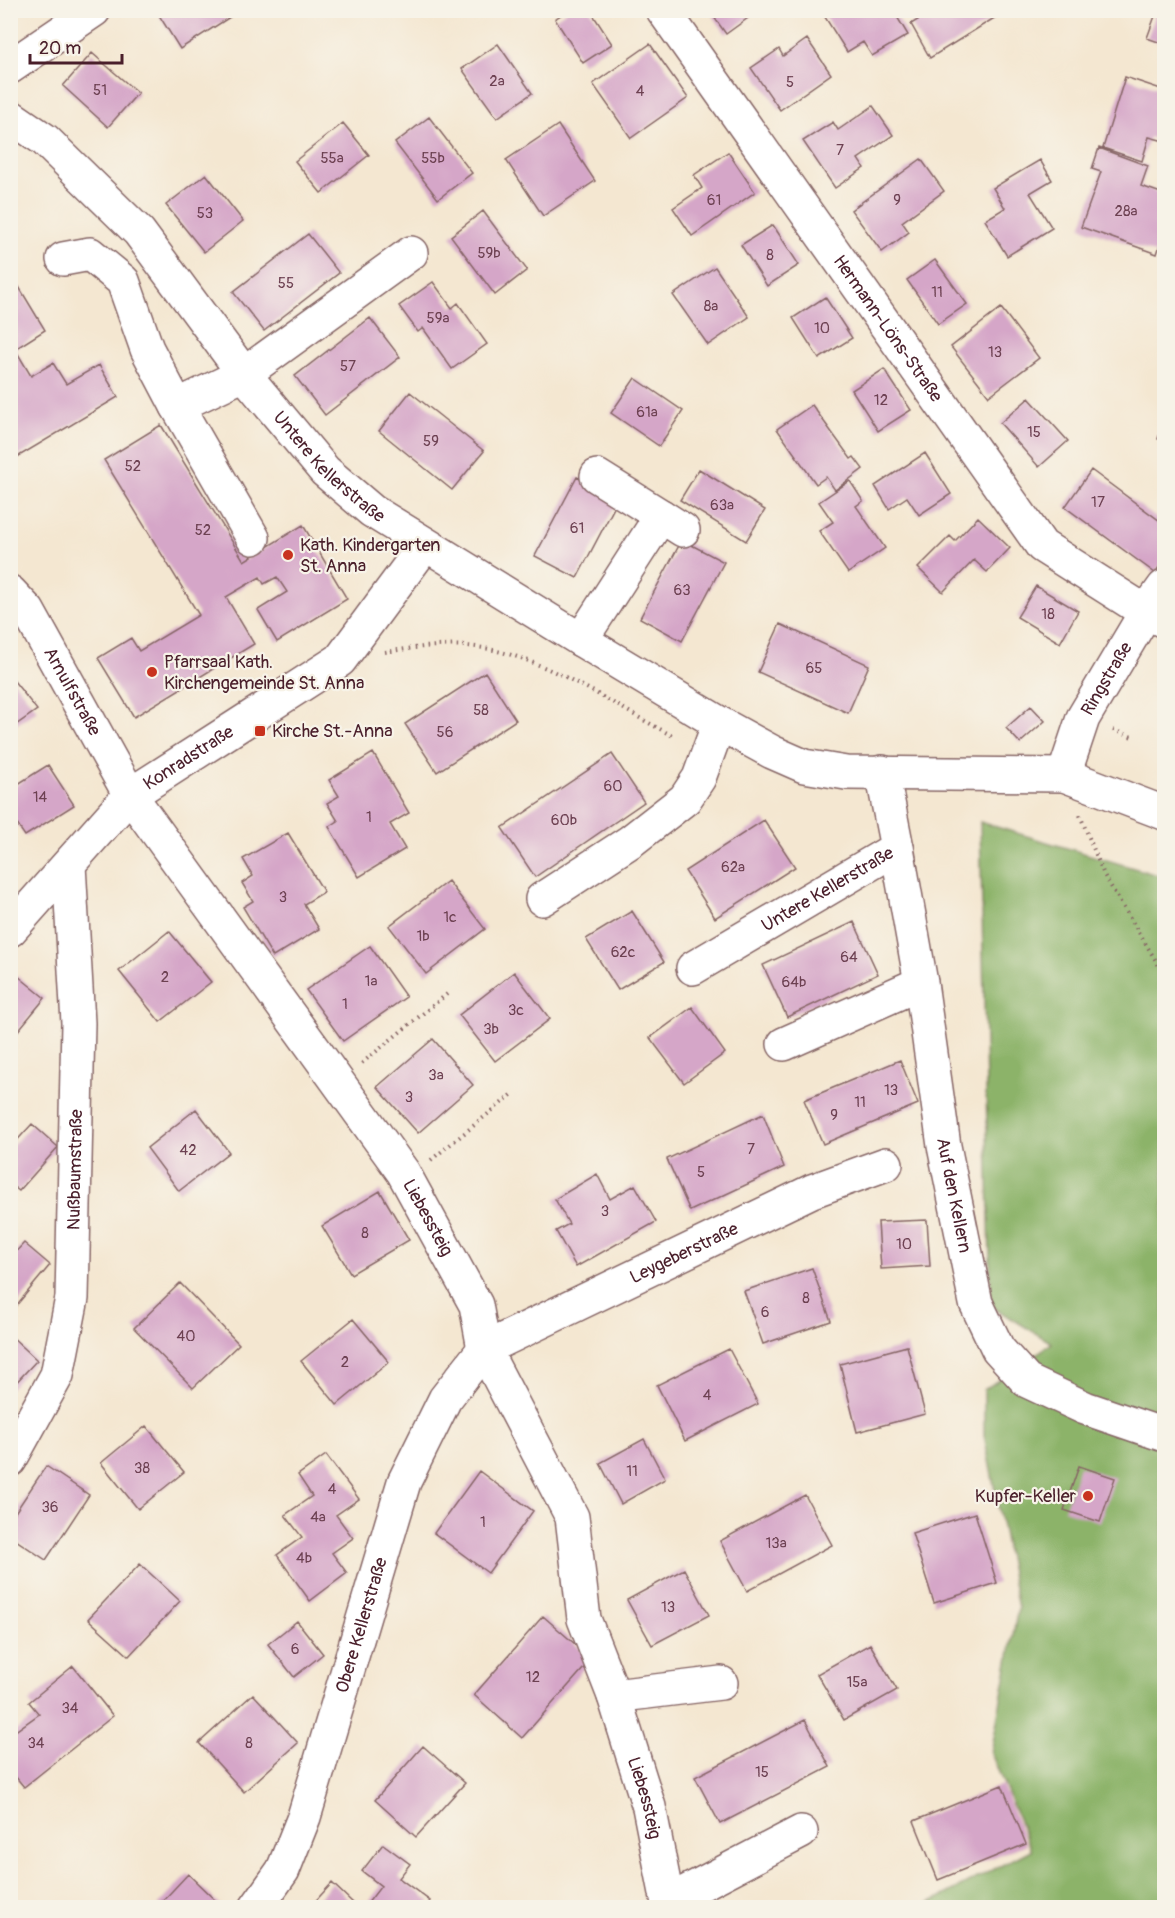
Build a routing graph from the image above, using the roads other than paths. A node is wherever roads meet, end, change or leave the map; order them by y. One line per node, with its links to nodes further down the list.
1 (94, 10): 3 (street)
2 (663, 10): 13 (street, Hermann-Löns-Straße)
3 (10, 67)
4 (10, 116): 7 (street, Untere Kellerstraße)
5 (411, 253): 7 (street)
6 (63, 259): 8 (street)
7 (244, 375): 8 (street); 11 (street, Untere Kellerstraße)
8 (177, 406): 10 (street)
9 (597, 476): 14 (street)
10 (253, 538)
11 (425, 544): 14 (street, Untere Kellerstraße); 18 (street, Konradstraße)
12 (10, 592): 18 (street, Arnulfstraße)
13 (1158, 607): 17 (street, Ringstraße)
14 (581, 640): 15 (street, Untere Kellerstraße)
15 (719, 723): 16 (street, Untere Kellerstraße); 22 (street)
16 (882, 772): 17 (street, Untere Kellerstraße); 20 (street, Untere Kellerstraße)
17 (1064, 775): 19 (street, Untere Kellerstraße)
18 (130, 795): 21 (street, Konradstraße); 28 (street, Liebessteig)
19 (1164, 813)
20 (897, 848): 24 (street, Untere Kellerstraße); 25 (street, Auf den Kellern)
21 (69, 865): 23 (street, Konradstraße); 30 (street, Nußbaumstraße)
22 (542, 899)
23 (10, 930)
24 (693, 968)
25 (921, 983): 26 (street); 29 (street, Auf den Kellern)
26 (784, 1044)
27 (886, 1164): 28 (street, Leygeberstraße)
28 (484, 1349): 32 (street, Liebessteig); 35 (street, Obere Kellerstraße)
29 (1164, 1435)
30 (10, 1460)
31 (721, 1683): 32 (street)
32 (614, 1696): 34 (street, Liebessteig)
33 (801, 1832): 34 (street, Liebessteig)
34 (669, 1904)
35 (256, 1908)

